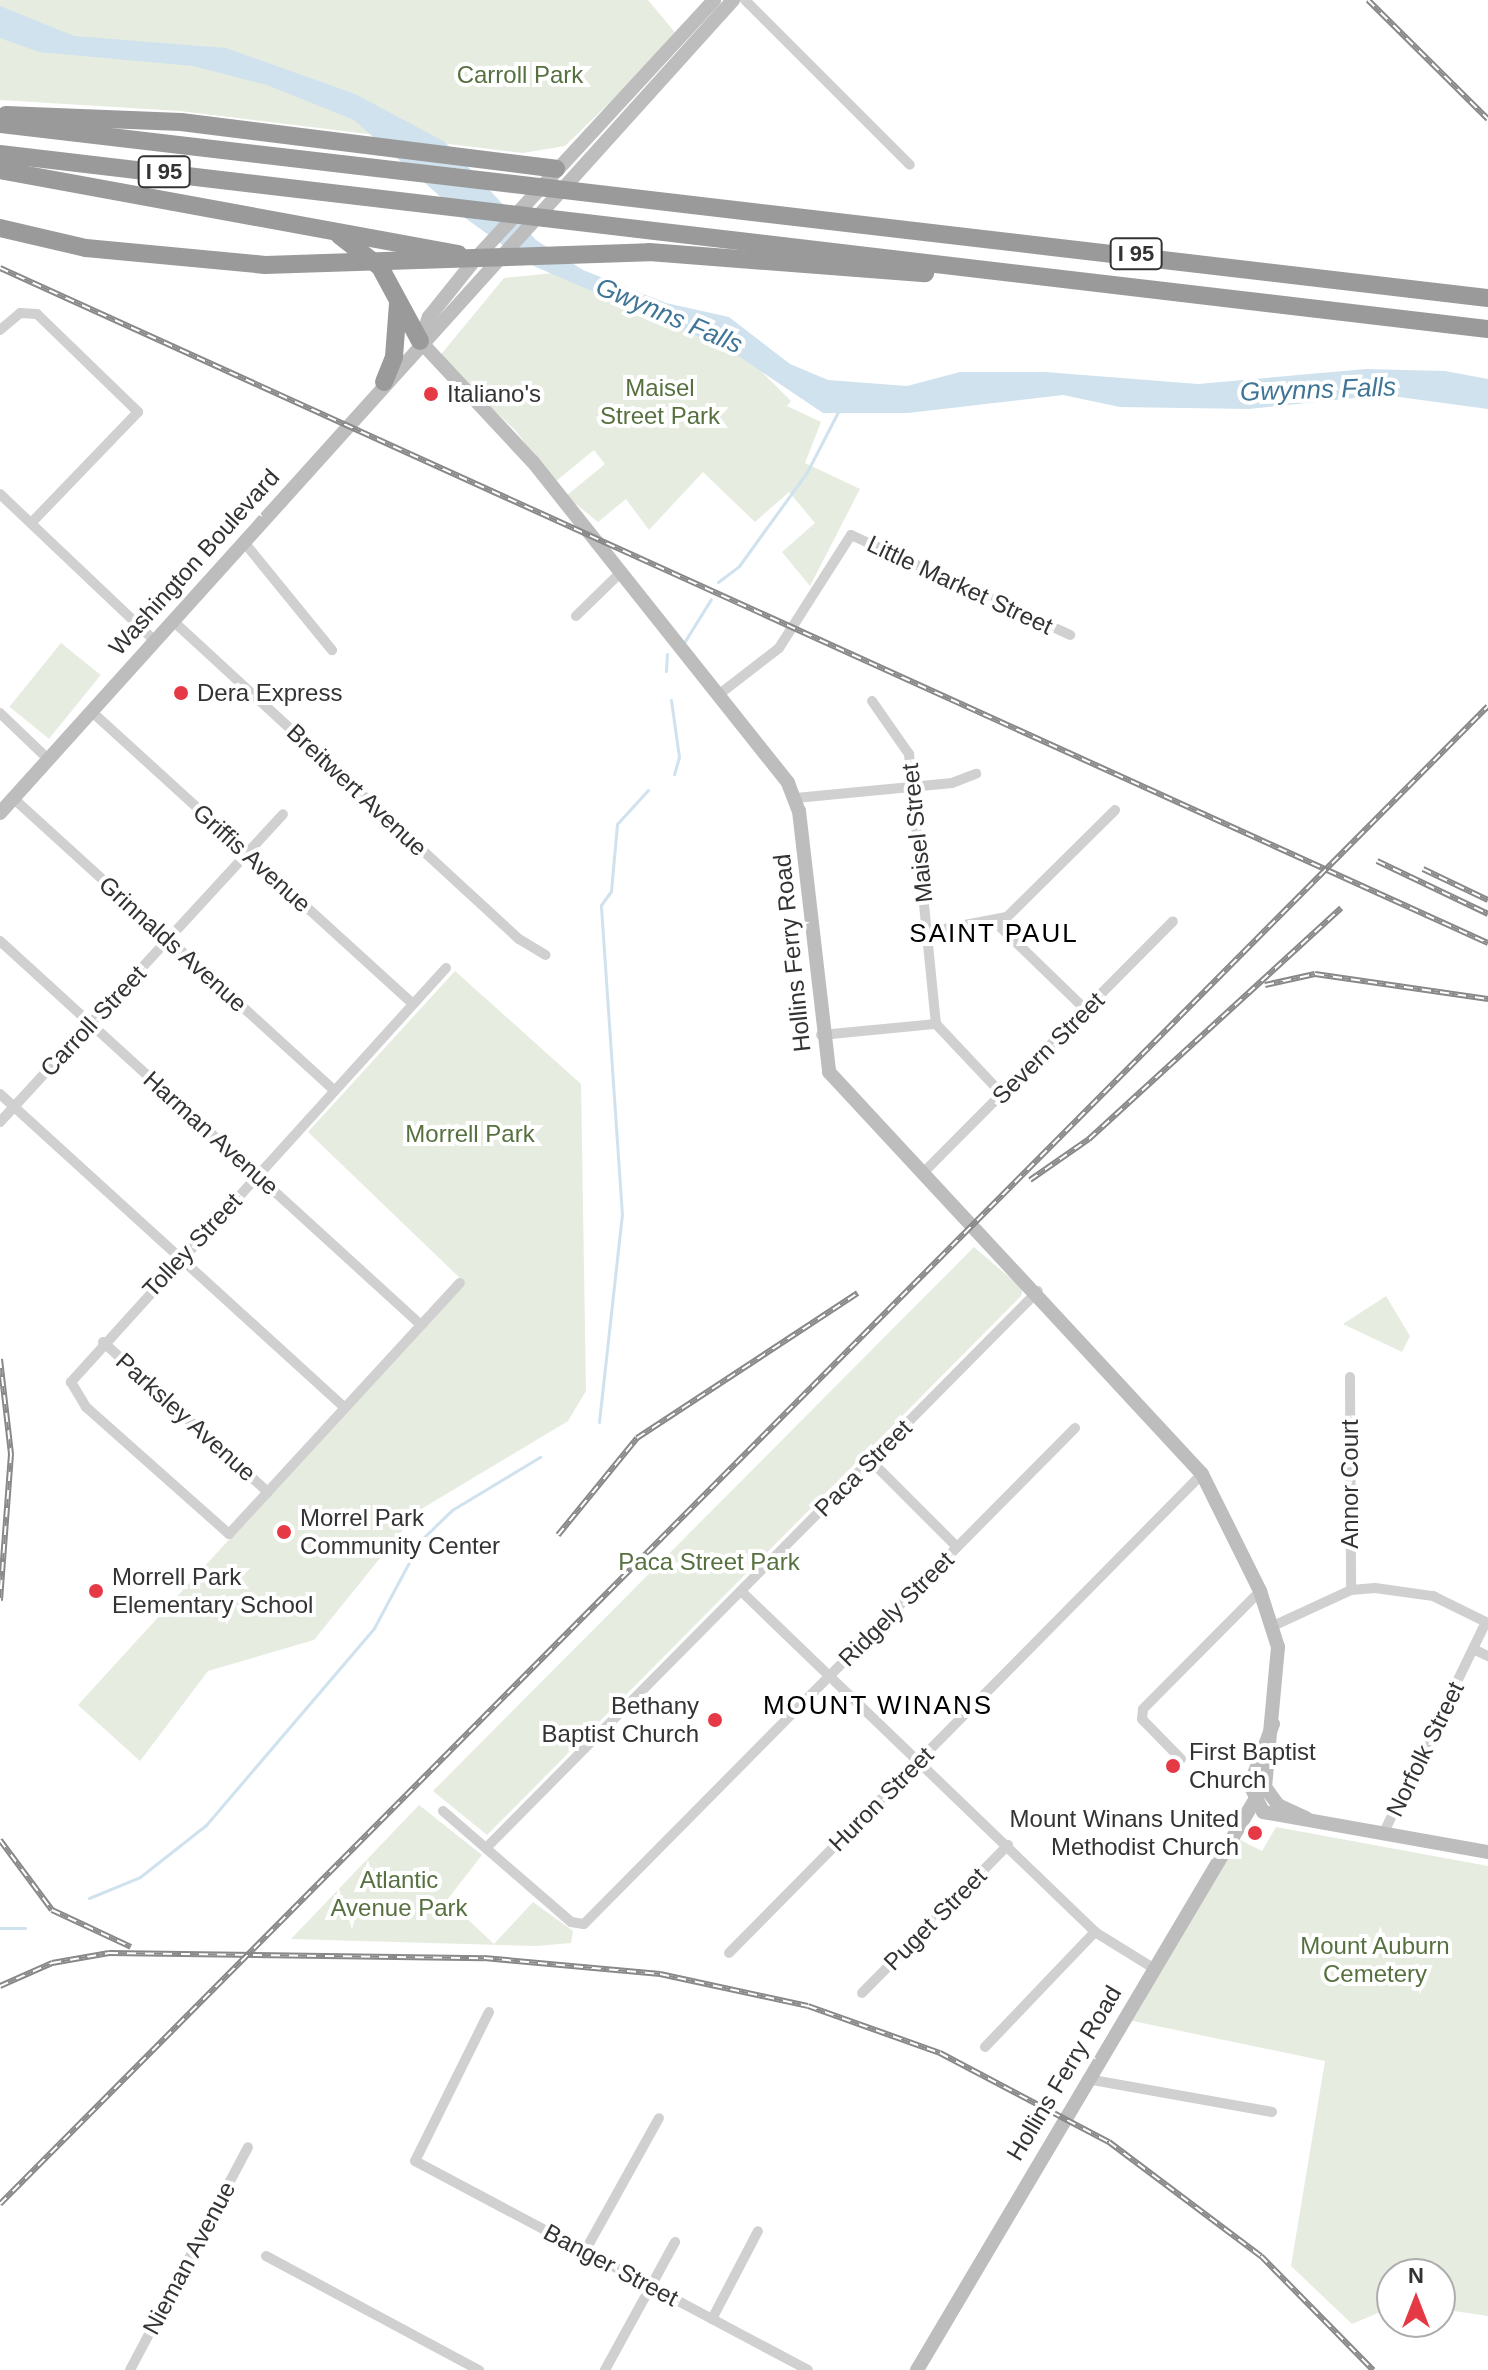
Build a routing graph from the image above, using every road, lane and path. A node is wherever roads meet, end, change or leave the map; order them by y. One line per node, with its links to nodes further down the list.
1 (714, 0): 9 (street, Washington Boulevard)
2 (733, 0): 9 (street, Washington Boulevard)
3 (745, 0): 7 (street)
4 (0, 115): 9 (highway)
5 (0, 124): 15 (highway, I 95)
6 (0, 154): 13 (highway, I 95)
7 (910, 165)
8 (0, 170): 11 (highway)
9 (562, 174): 12 (street, Washington Boulevard); 12 (street, Washington Boulevard)
10 (0, 228): 13 (highway)
11 (318, 228): 12 (highway); 14 (highway)
12 (490, 256): 18 (street, Washington Boulevard)
13 (999, 273): 16 (highway, I 95)
14 (397, 297): 18 (highway); 19 (highway)
15 (1488, 298)
16 (1488, 329)
17 (0, 330): 21 (street)
18 (420, 341): 19 (street, Washington Boulevard); 23 (street)
19 (384, 382): 22 (street, Washington Boulevard)
20 (0, 494): 21 (street)
21 (31, 523): 27 (street)
22 (243, 541): 25 (street, Washington Boulevard); 28 (street)
23 (619, 574): 24 (street); 29 (street)
24 (576, 616)
25 (172, 620): 27 (street, Washington Boulevard); 47 (street, Breitwert Avenue)
26 (1070, 635): 29 (street, Little Market Street)
27 (154, 640): 31 (street, Washington Boulevard)
28 (332, 650)
29 (717, 696): 37 (street)
30 (872, 701): 35 (street, Maisel Street)
31 (91, 711): 33 (street, Washington Boulevard); 41 (street, Griffis Avenue)
32 (0, 713): 33 (street)
33 (48, 759): 36 (street, Washington Boulevard)
34 (976, 774): 35 (street)
35 (914, 788): 37 (street); 44 (street, Maisel Street)
36 (13, 798): 39 (street, Washington Boulevard); 45 (street, Grinnalds Avenue)
37 (796, 798): 53 (street, Hollins Ferry Road)
38 (1115, 810): 43 (street)
39 (0, 813)
40 (283, 814): 41 (street, Carroll Street)
41 (247, 853): 45 (street, Carroll Street); 49 (street, Griffis Avenue)
42 (1173, 921): 50 (street, Severn Street)
43 (996, 923): 44 (street); 50 (street)
44 (928, 932): 52 (street, Maisel Street)
45 (168, 939): 51 (street, Carroll Street); 54 (street, Grinnalds Avenue)
46 (0, 941): 51 (street, Harman Avenue)
47 (546, 955)
48 (446, 968): 49 (street, Tolley Street)
49 (413, 1004): 54 (street, Tolley Street)
50 (1086, 1010): 56 (street, Severn Street)
51 (91, 1023): 57 (street, Carroll Street); 60 (street, Harman Avenue)
52 (936, 1024): 53 (street); 56 (street)
53 (821, 1035): 59 (street, Hollins Ferry Road)
54 (334, 1090): 60 (street, Tolley Street)
55 (0, 1094): 57 (street)
56 (1002, 1094): 59 (street, Severn Street)
57 (14, 1107): 58 (street, Carroll Street); 61 (street)
58 (0, 1122)
59 (922, 1174): 63 (street, Hollins Ferry Road)
60 (257, 1175): 61 (street, Tolley Street); 64 (street, Harman Avenue)
61 (180, 1258): 65 (street, Tolley Street); 67 (street)
62 (460, 1283): 64 (street)
63 (1038, 1291): 69 (street, Paca Street); 70 (street, Hollins Ferry Road)
64 (421, 1325): 67 (street)
65 (103, 1342): 71 (street, Parksley Avenue); 71 (street, Tolley Street)
66 (1350, 1377): 73 (street, Annor Court)
67 (345, 1408): 71 (street)
68 (1075, 1428): 72 (street, Ridgely Street)
69 (870, 1460): 72 (street); 74 (street, Paca Street)
70 (1202, 1474): 75 (street, Hollins Ferry Road); 83 (street, Huron Street)
71 (268, 1492)
72 (957, 1547): 80 (street, Ridgely Street)
73 (1351, 1590): 76 (street); 77 (street)
74 (741, 1591): 80 (street); 90 (street, Paca Street)
75 (1260, 1591): 77 (street, Hollins Ferry Road); 82 (street)
76 (1486, 1622): 78 (street, Norfolk Street)
77 (1273, 1626): 81 (street, Hollins Ferry Road)
78 (1473, 1649): 79 (street); 88 (street, Norfolk Street)
79 (1488, 1656)
80 (829, 1677): 83 (street); 90 (street, Ridgely Street)
81 (1273, 1724): 84 (street, Hollins Ferry Road); 85 (street, Hollins Ferry Road)
82 (1181, 1759)
83 (920, 1760): 89 (street); 93 (street, Huron Street)
84 (1266, 1786): 85 (street, Hollins Ferry Road); 87 (street)
85 (1252, 1801): 87 (street); 94 (street, Hollins Ferry Road)
86 (443, 1811): 90 (street)
87 (1306, 1818): 88 (street)
88 (1384, 1832): 91 (street)
89 (1008, 1845): 92 (street); 95 (street, Puget Street)
90 (486, 1848)
91 (1488, 1852)
92 (1095, 1932): 94 (street); 97 (street)
93 (729, 1953)
94 (1153, 1968): 98 (street, Hollins Ferry Road)
95 (862, 1993)
96 (489, 2012): 104 (street, Banger Street)
97 (985, 2047)
98 (1087, 2079): 99 (street); 112 (street, Hollins Ferry Road)
99 (1272, 2112)
100 (659, 2118): 104 (street)
101 (248, 2147): 108 (street, Nieman Avenue)
102 (758, 2231): 107 (street)
103 (675, 2242): 106 (street)
104 (585, 2251): 106 (street, Banger Street)
105 (266, 2256): 109 (street)
106 (650, 2286): 107 (street, Banger Street); 110 (street)
107 (712, 2319): 111 (street, Banger Street)
108 (130, 2370)
109 (479, 2370)
110 (605, 2370)
111 (808, 2370)
112 (917, 2370)

